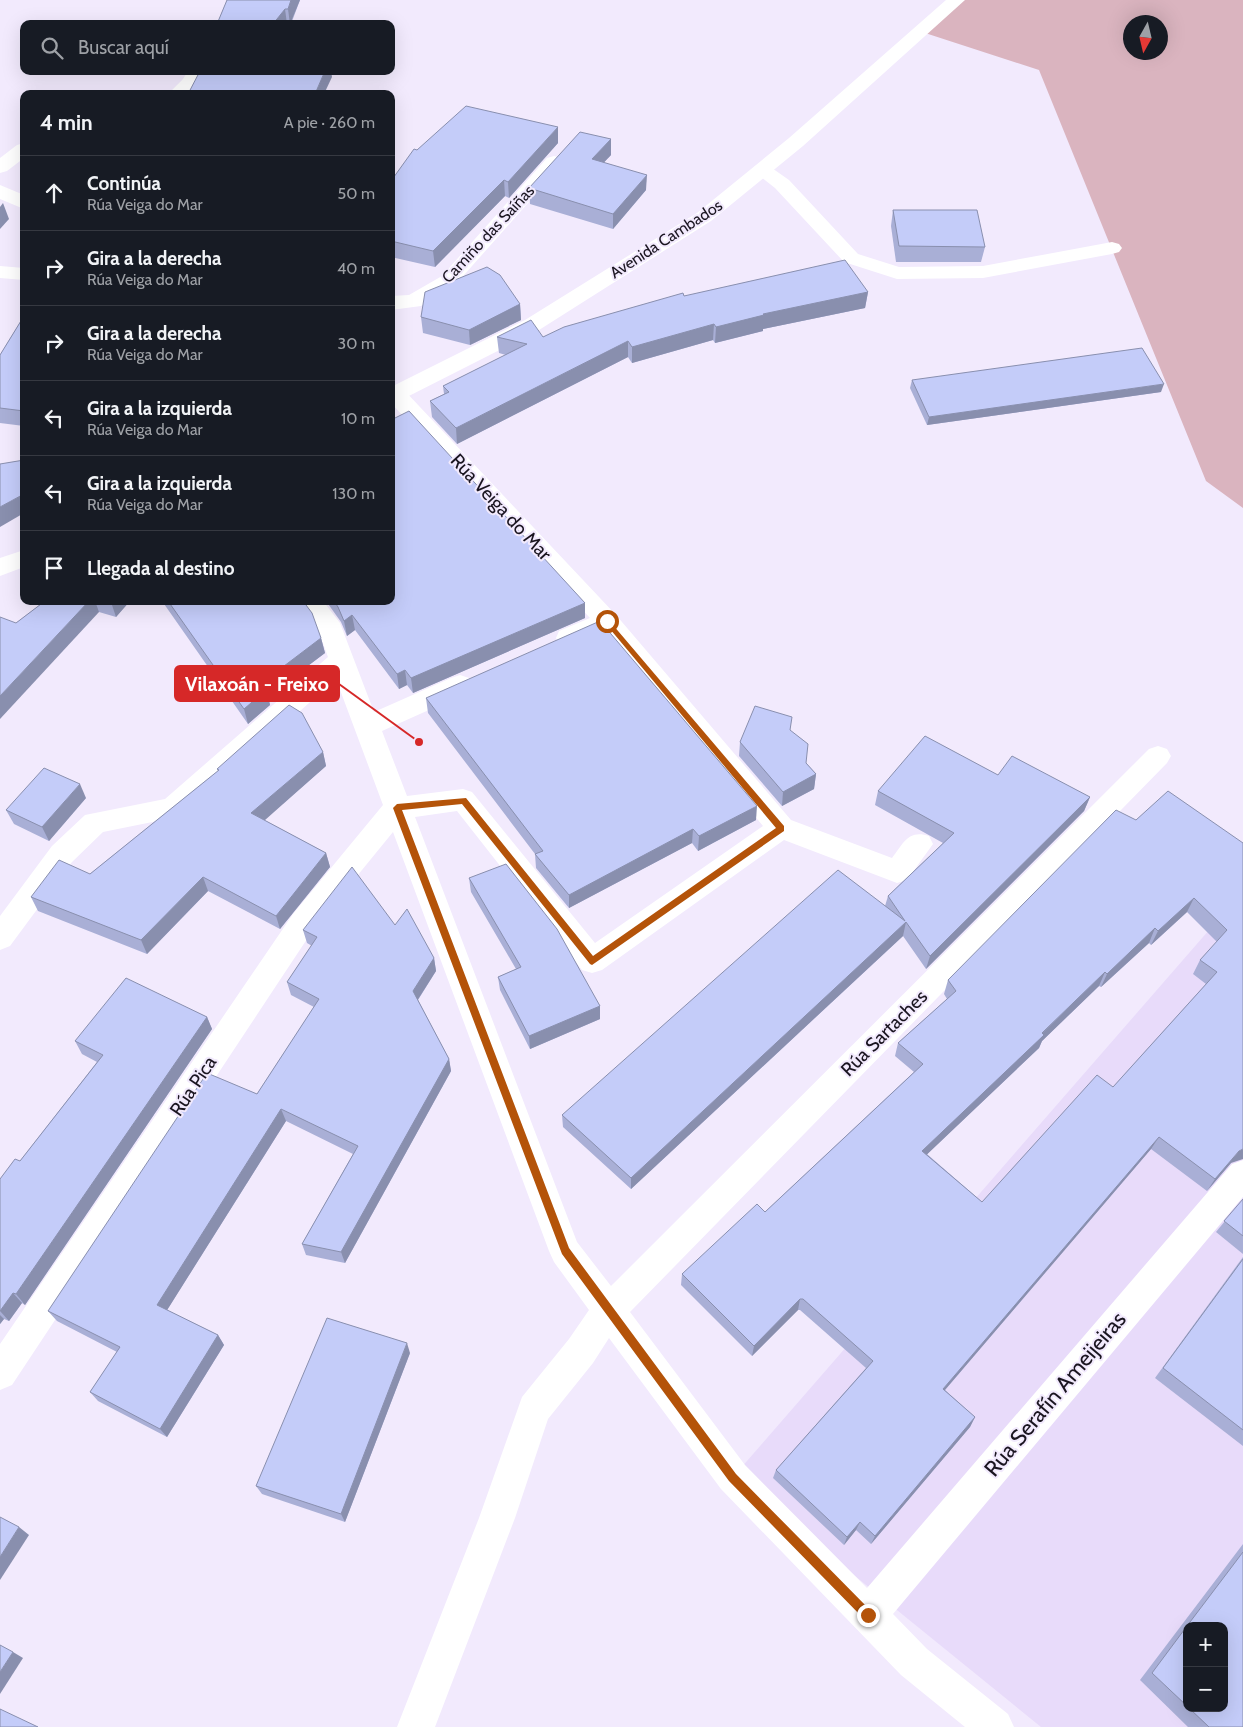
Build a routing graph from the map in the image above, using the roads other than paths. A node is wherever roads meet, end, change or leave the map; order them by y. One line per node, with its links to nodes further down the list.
1 (956, 0): 7 (street, Avenida Cambados)
2 (195, 75): 3 (street)
3 (182, 90)
4 (564, 150): 13 (street, Camiño das Saíñas)
5 (20, 152): 6 (street)
6 (0, 168)
7 (762, 170): 10 (street); 14 (street, Avenida Cambados)
8 (0, 191): 9 (street)
9 (20, 201)
10 (1112, 248)
11 (0, 272): 12 (street)
12 (20, 274)
13 (395, 303)
14 (395, 394)
15 (395, 397): 19 (street, Rúa Veiga do Mar)
16 (20, 560): 17 (street)
17 (0, 567)
18 (312, 605): 21 (street)
19 (607, 621): 20 (street); 26 (street, Rúa Veiga do Mar)
20 (545, 648)
21 (342, 660): 23 (street); 28 (street)
22 (483, 675): 23 (street)
23 (367, 726): 25 (street)
24 (1158, 756): 30 (street, Rúa Sartaches)
25 (397, 808): 26 (street); 30 (street); 31 (street, Rúa Pica)
26 (781, 828): 27 (street)
27 (919, 844)
28 (0, 938)
29 (1243, 1174): 32 (street, Rúa Serafín Ameijeiras)
30 (609, 1310): 32 (street); 33 (street, Rúa Sartaches)
31 (0, 1373)
32 (868, 1615): 34 (street)
33 (416, 1727)
34 (995, 1727)

